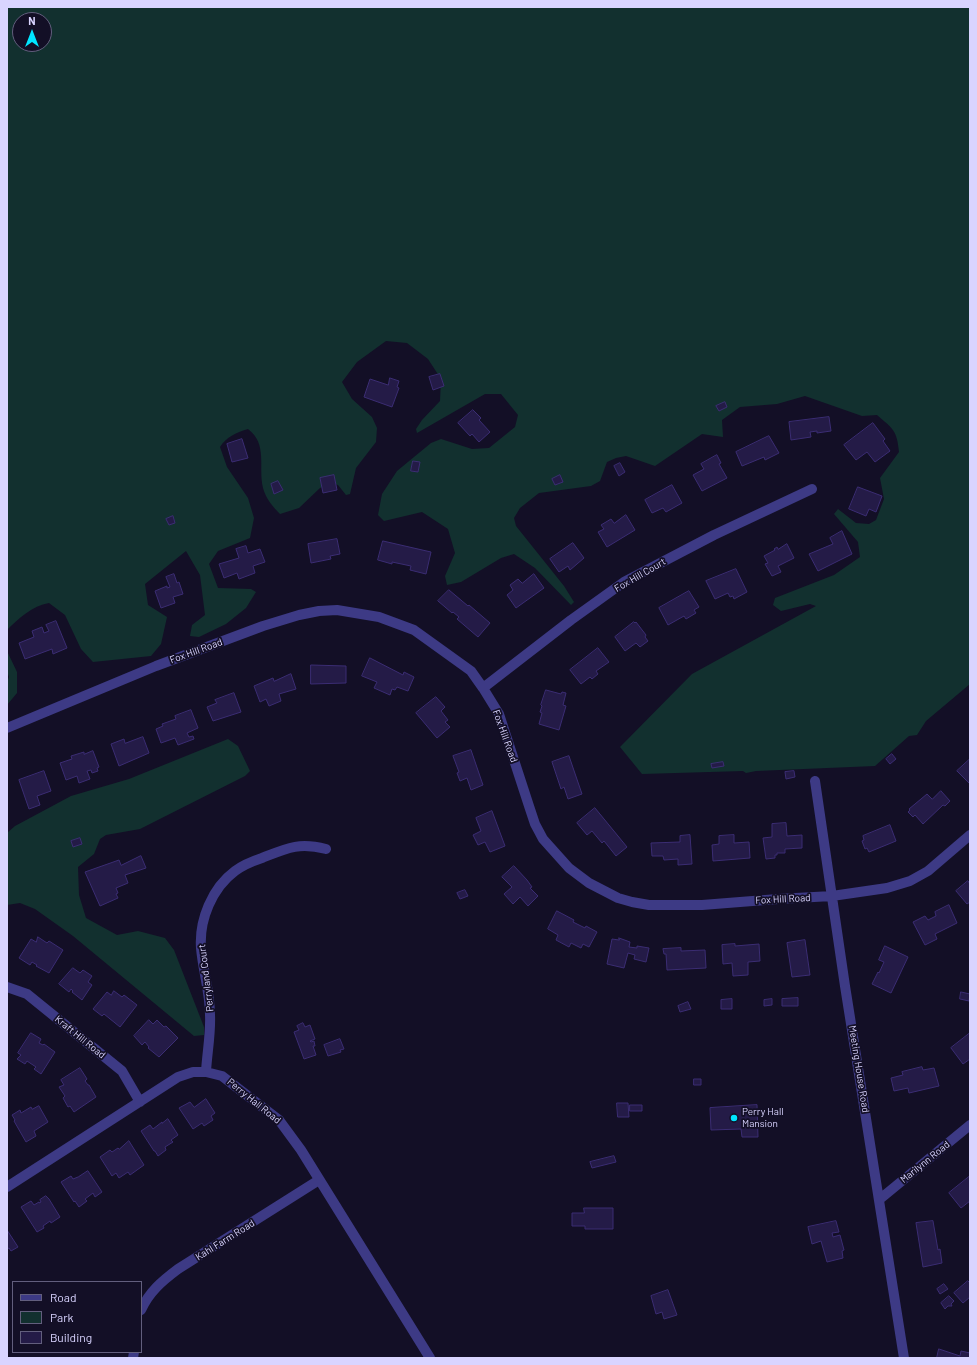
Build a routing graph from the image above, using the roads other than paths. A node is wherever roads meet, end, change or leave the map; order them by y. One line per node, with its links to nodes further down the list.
1 (812, 489): 2 (street, Fox Hill Court)
2 (483, 688): 3 (street, Fox Hill Road); 7 (street, Fox Hill Road)
3 (7, 728)
4 (815, 781): 7 (street, Meeting House Road)
5 (970, 835): 7 (street, Fox Hill Road)
6 (326, 849): 9 (street, Perryland Court)
7 (832, 896): 14 (street, Meeting House Road)
8 (7, 987): 10 (street, Kraft Hill Road)
9 (206, 1072): 10 (street, Perry Hall Road); 12 (street, Perry Hall Road)
10 (140, 1102): 13 (street, Perry Hall Road)
11 (970, 1125): 14 (street, Marilynn Road)
12 (319, 1180): 15 (street, Kahl Farm Road); 16 (street, Perry Hall Road)
13 (7, 1187)
14 (880, 1199): 17 (street, Meeting House Road)
15 (142, 1308)
16 (430, 1358)
17 (904, 1358)

